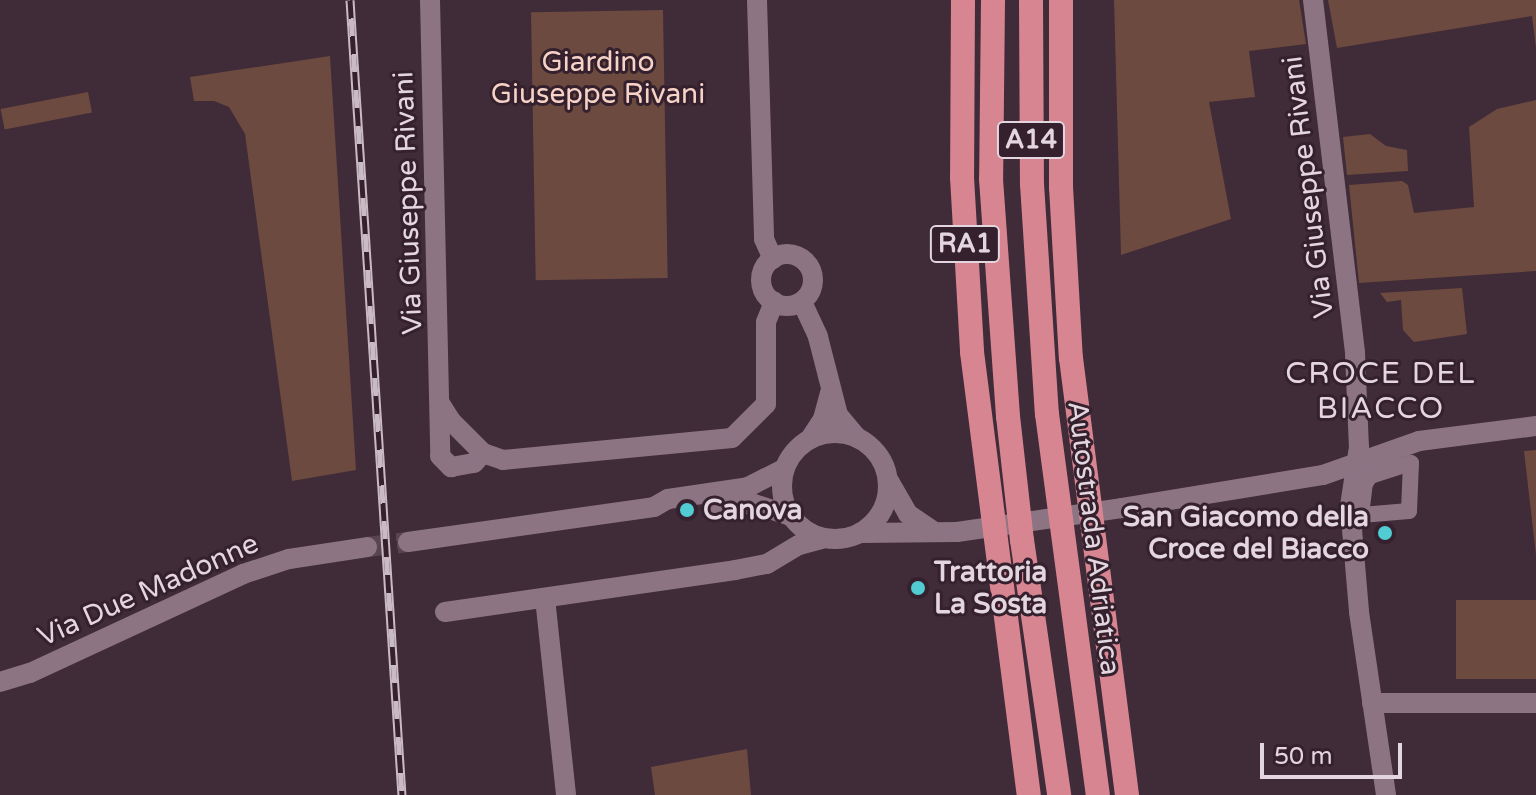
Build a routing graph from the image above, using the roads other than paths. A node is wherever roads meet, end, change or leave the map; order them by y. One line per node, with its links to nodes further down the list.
1 (430, 0): 12 (street, Via Giuseppe Rivani)
2 (757, 0): 8 (street, Via Giuseppe Rivani)
3 (963, 0): 34 (highway, RA1)
4 (993, 0): 35 (highway, A14)
5 (1031, 0): 36 (highway, Autostrada Adriatica / A14)
6 (1061, 0): 37 (highway)
7 (1313, 0): 17 (street, Via Giuseppe Rivani)
8 (773, 259): 9 (street, Via Giuseppe Rivani); 10 (street)
9 (774, 302): 10 (street); 16 (street, Via Giuseppe Rivani)
10 (802, 302): 11 (street)
11 (830, 389): 14 (street); 15 (street)
12 (441, 405): 16 (street); 16 (street, Via Giuseppe Rivani)
13 (1536, 426): 17 (street)
14 (857, 438): 15 (street); 19 (street)
15 (810, 439): 18 (street)
16 (483, 453)
17 (1358, 463): 22 (street); 31 (street, Via Giuseppe Rivani)
18 (783, 469): 20 (street); 21 (street)
19 (889, 481): 22 (street); 23 (street)
20 (654, 507): 21 (street); 25 (street)
21 (791, 517): 24 (street); 27 (street)
22 (935, 531): 23 (street)
23 (860, 533): 24 (street)
24 (822, 539): 27 (street)
25 (408, 542)
26 (367, 547): 30 (street, Via Due Madonne)
27 (757, 566): 28 (street)
28 (545, 598): 29 (street); 33 (street)
29 (445, 612)
30 (0, 682)
31 (1372, 703): 32 (street); 38 (street, Via Giuseppe Rivani)
32 (1536, 703)
33 (566, 795)
34 (1029, 795)
35 (1059, 795)
36 (1098, 795)
37 (1127, 795)
38 (1386, 795)

